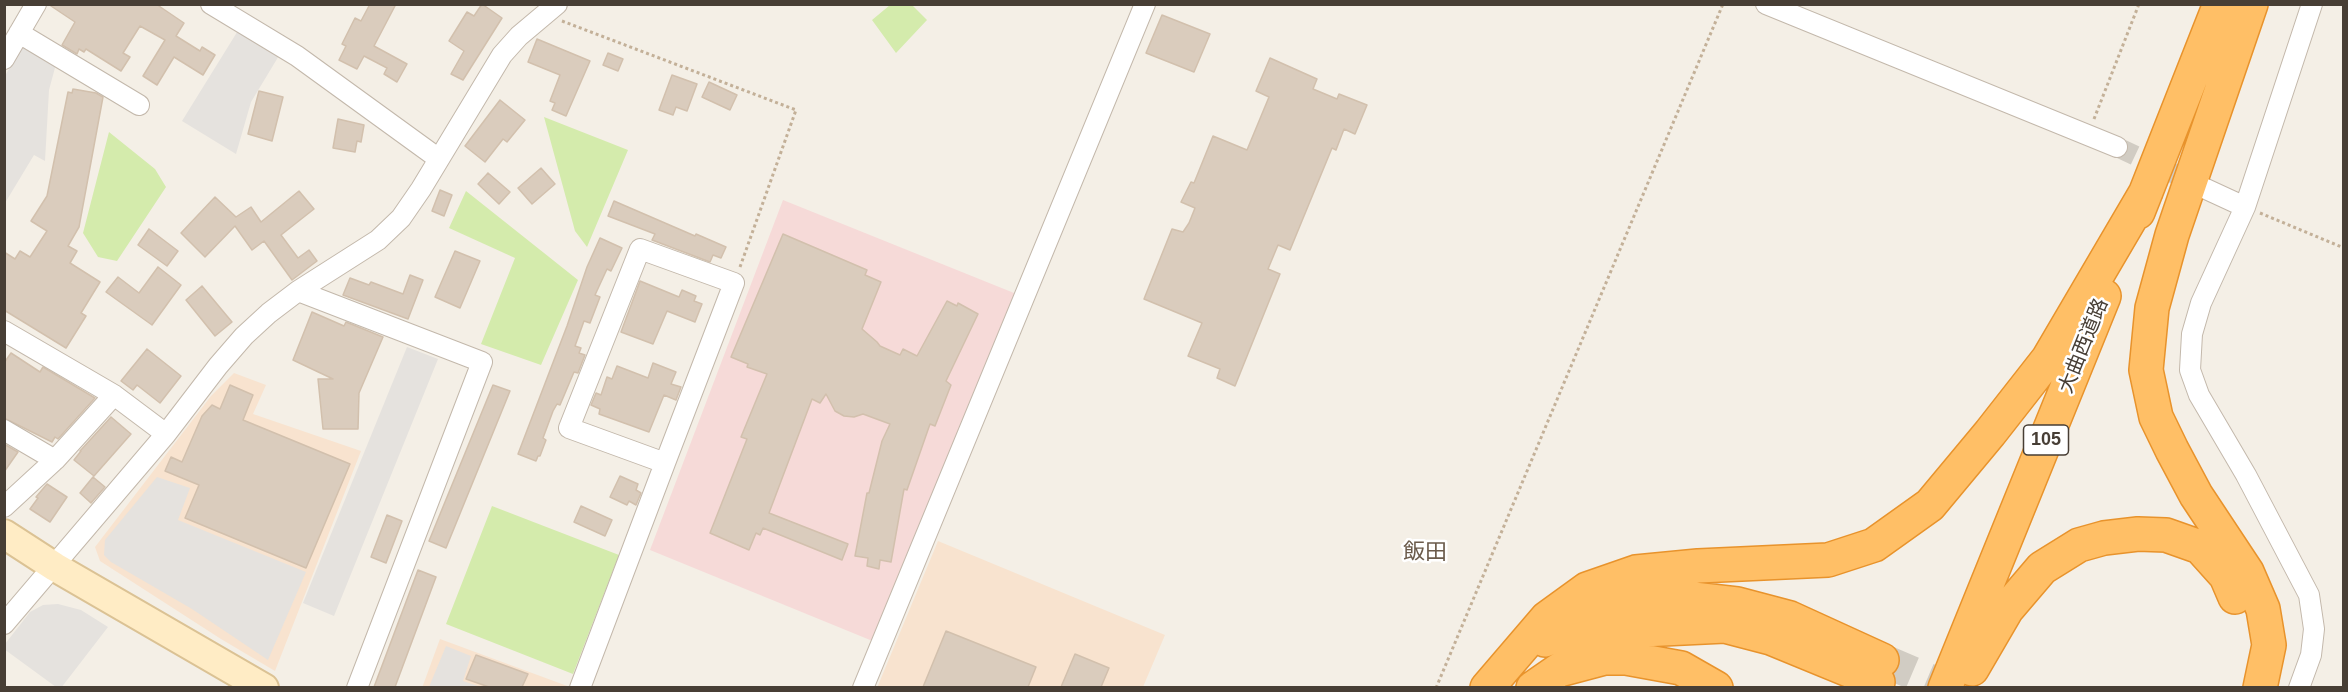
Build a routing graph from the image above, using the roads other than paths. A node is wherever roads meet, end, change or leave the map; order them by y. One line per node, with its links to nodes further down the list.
1 (211, 4): 13 (street)
2 (1145, 4): 32 (street)
3 (1766, 4): 12 (street)
4 (2220, 4): 15 (highway, 大曲西道路 / 105)
5 (2252, 4): 38 (highway)
6 (2312, 4): 16 (street)
7 (30, 7): 9 (street)
8 (551, 9): 13 (street)
9 (19, 33): 10 (street); 11 (street)
10 (4, 59)
11 (139, 105)
12 (2116, 147)
13 (439, 159): 17 (street)
14 (2206, 189): 16 (street)
15 (2146, 192): 33 (highway); 35 (highway, 大曲西道路 / 105)
16 (2245, 207): 39 (street)
17 (298, 291): 21 (street); 30 (street)
18 (4, 332): 19 (street)
19 (114, 395): 21 (street); 22 (street)
20 (4, 430): 22 (street)
21 (166, 434): 26 (street)
22 (55, 460): 24 (street)
23 (664, 463): 23 (street); 31 (street)
24 (4, 507)
25 (4, 534): 26 (street)
26 (55, 567): 27 (street); 29 (street)
27 (4, 624)
28 (1546, 679): 33 (highway); 34 (highway)
29 (264, 687)
30 (357, 687)
31 (580, 687)
32 (863, 687)
33 (1488, 687)
34 (1716, 687)
35 (1945, 687)
36 (1963, 687): 37 (highway)
37 (2236, 687)
38 (2260, 687)
39 (2300, 687)

